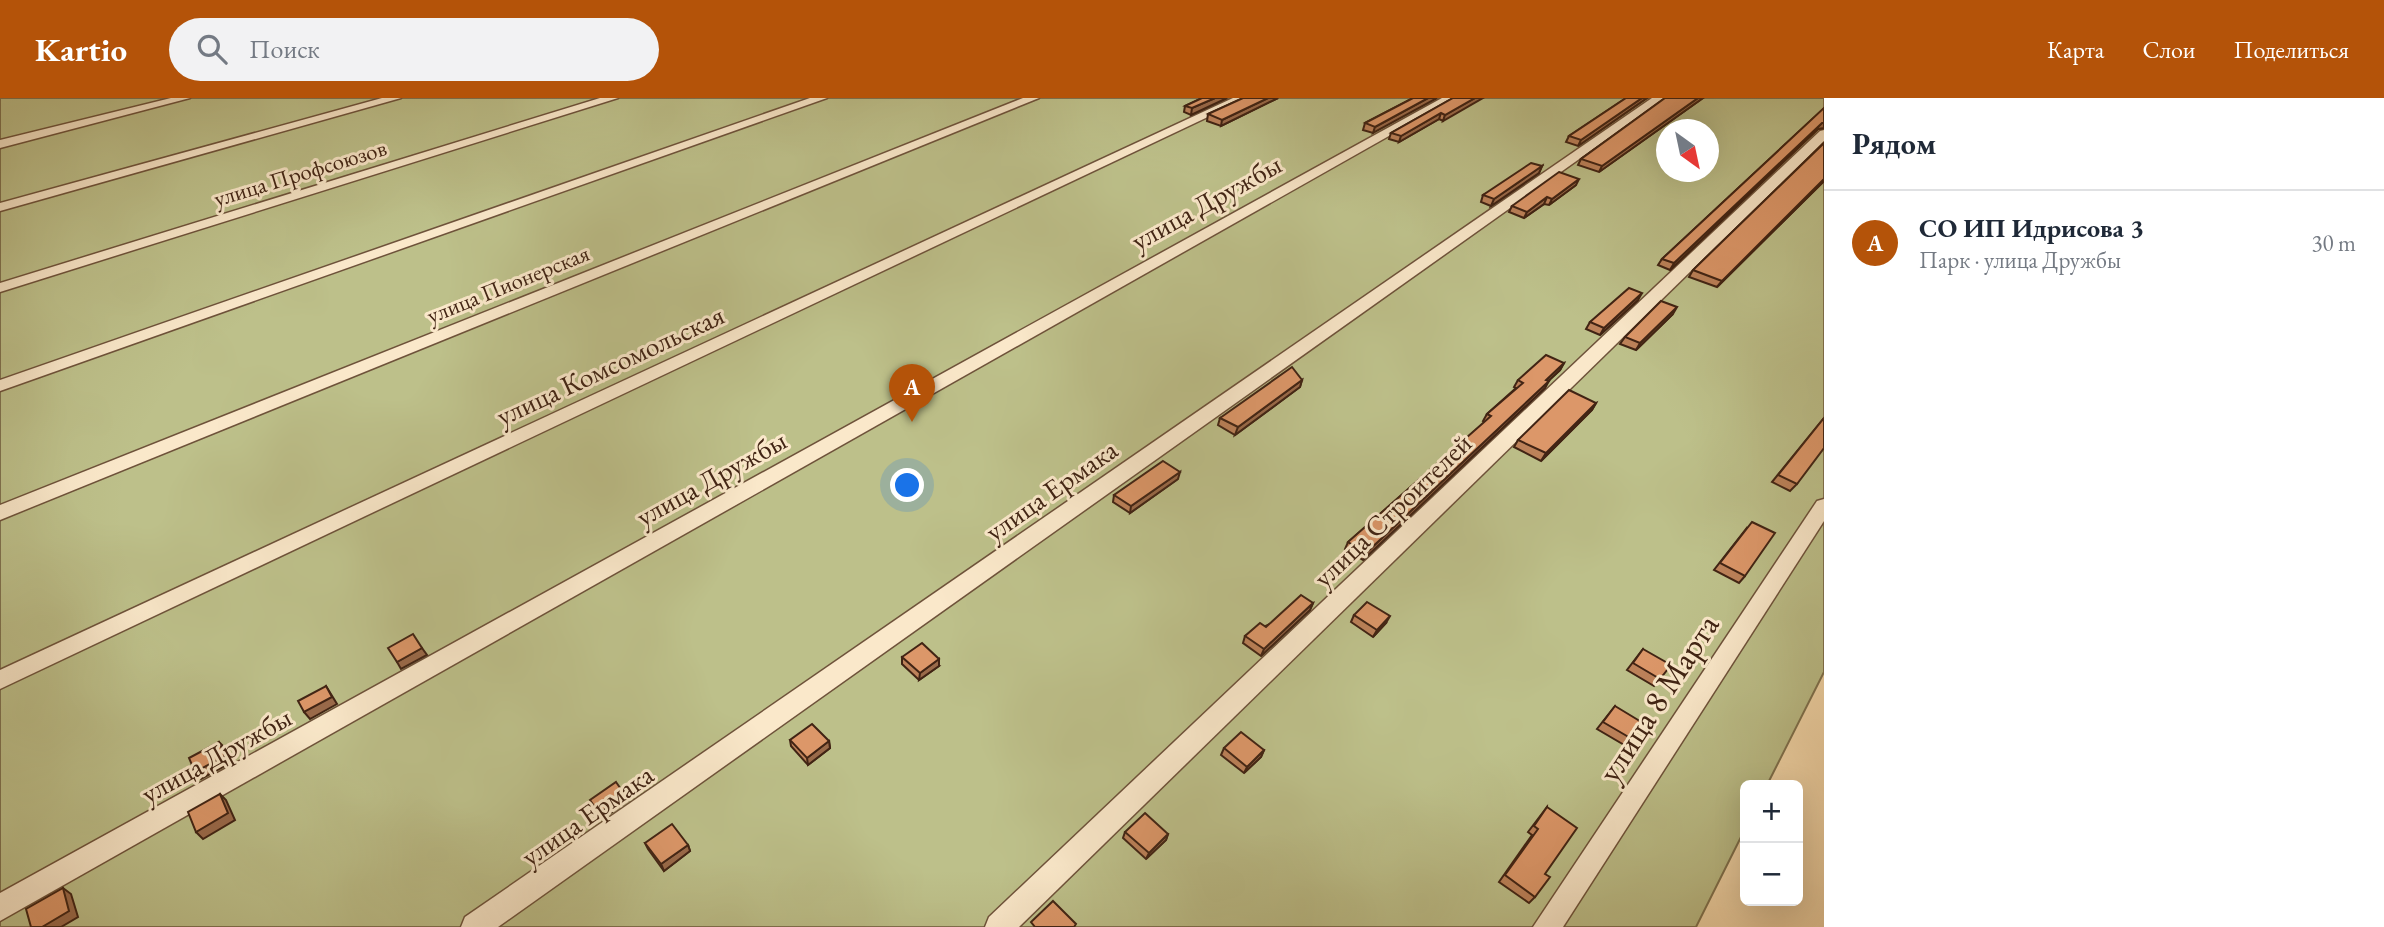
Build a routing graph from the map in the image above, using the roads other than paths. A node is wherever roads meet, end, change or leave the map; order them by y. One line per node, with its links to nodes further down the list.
1 (184, 98): 10 (street)
2 (395, 98): 11 (street)
3 (612, 98): 12 (street, улица Профсоюзов)
4 (821, 98): 13 (street)
5 (1033, 98): 15 (street, улица Пионерская)
6 (1242, 98): 16 (street, улица Комсомольская)
7 (1450, 98): 17 (street, улица Дружбы)
8 (1659, 98): 18 (street, улица Ермака)
9 (1824, 134): 19 (street, улица Строителей)
10 (0, 144)
11 (0, 207)
12 (0, 288)
13 (0, 386)
14 (1824, 506): 20 (street, улица 8 Марта)
15 (0, 513)
16 (0, 680)
17 (0, 908)
18 (475, 927)
19 (999, 927)
20 (1547, 927)

